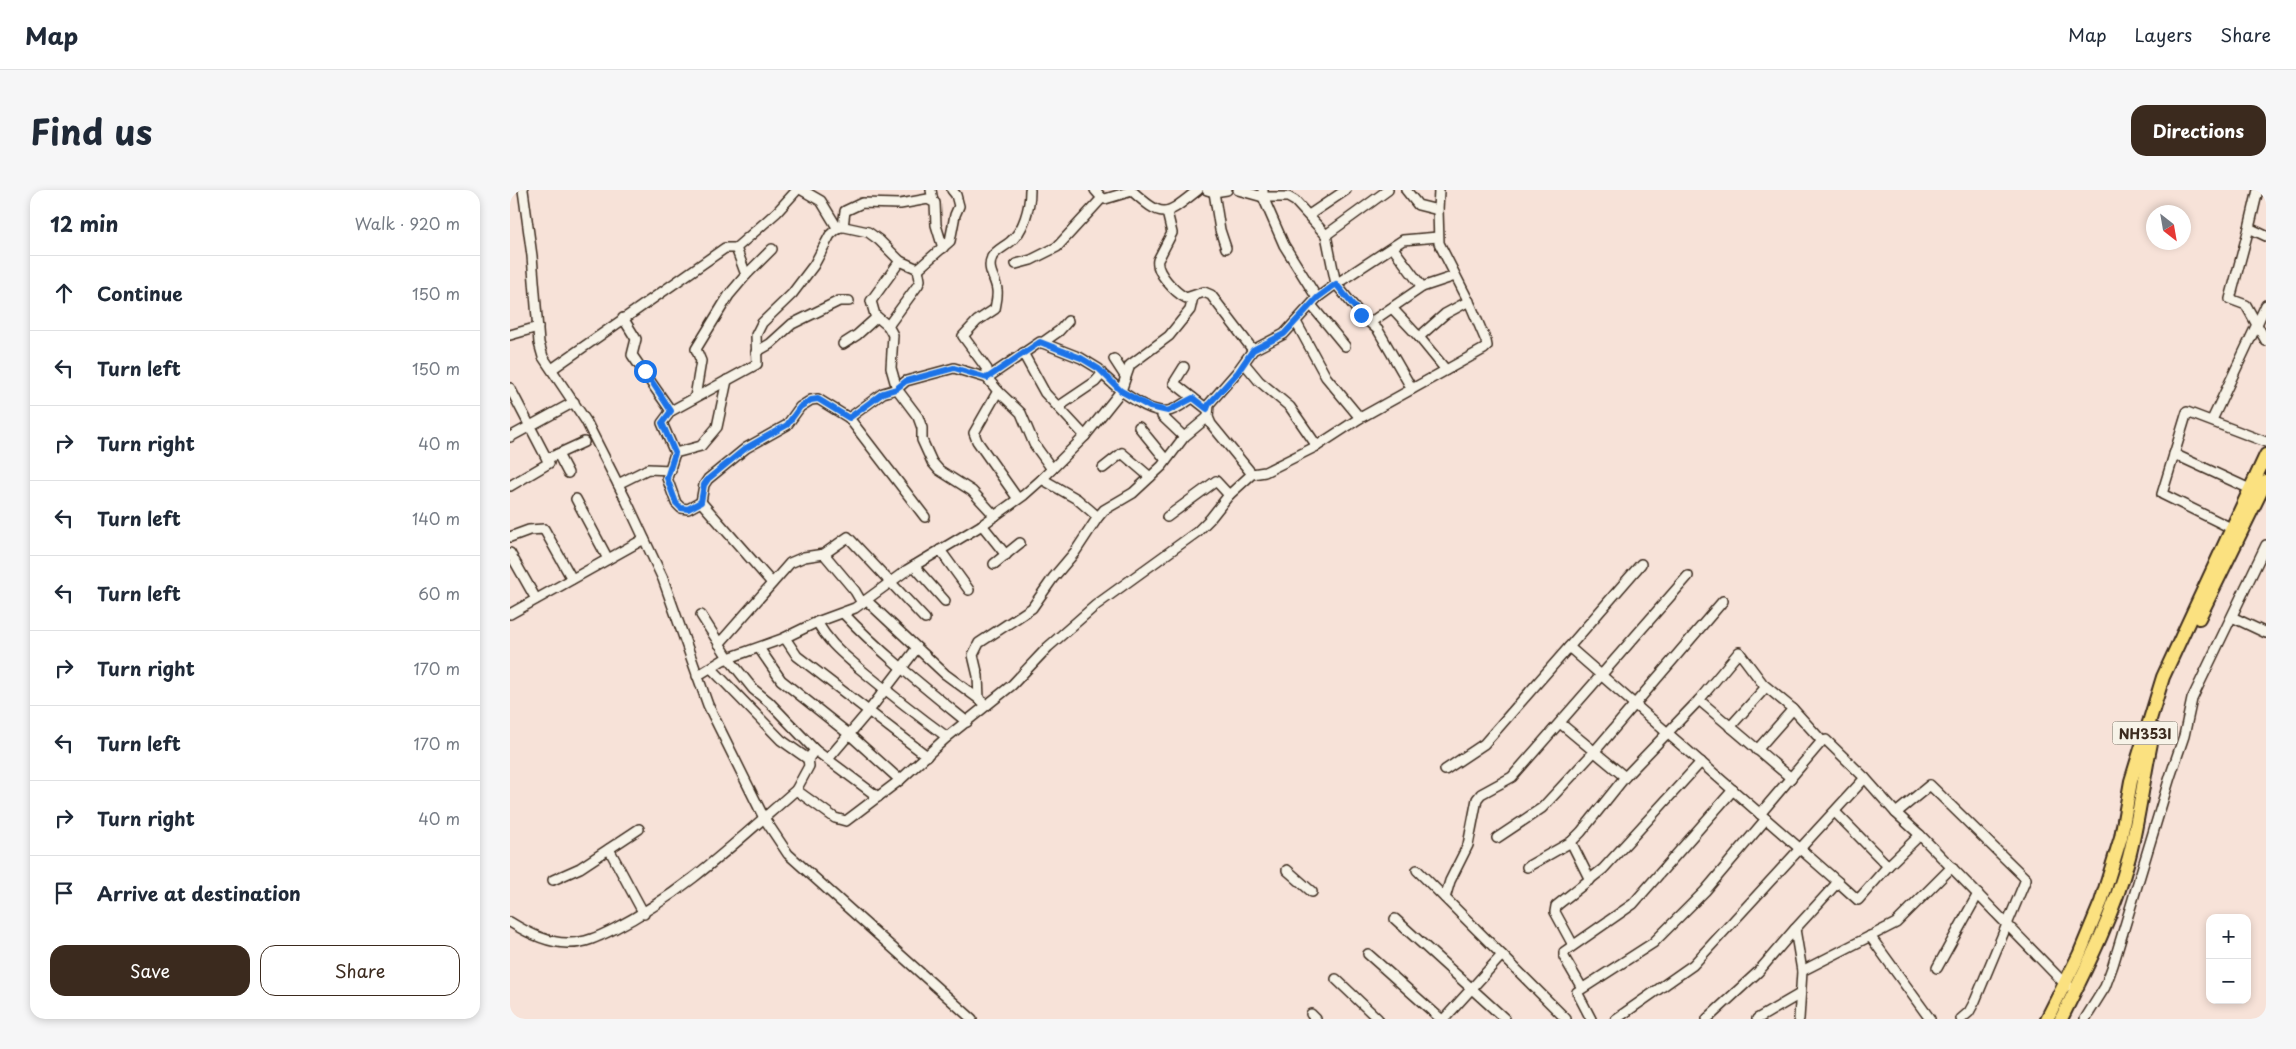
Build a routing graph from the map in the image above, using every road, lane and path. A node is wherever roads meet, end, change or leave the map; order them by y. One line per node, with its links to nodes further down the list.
1 (523, 190): 54 (street)
2 (797, 190): 29 (street)
3 (802, 190): 24 (street)
4 (931, 190): 20 (street)
5 (952, 190): 30 (street)
6 (1030, 190): 71 (street)
7 (1094, 190): 19 (street)
8 (1198, 190): 22 (street)
9 (1227, 190): 17 (street)
10 (1238, 190): 18 (street)
11 (1346, 190): 23 (street)
12 (1388, 190): 26 (street)
13 (1406, 190): 21 (street)
14 (1439, 190): 21 (street)
15 (2258, 190): 25 (street)
16 (1132, 191): 19 (street); 22 (street)
17 (1210, 191): 31 (street)
18 (1263, 193): 23 (street); 44 (street)
19 (1102, 198): 35 (street)
20 (933, 201): 24 (street); 30 (street)
21 (1438, 210): 28 (street)
22 (1167, 212): 41 (street)
23 (1309, 215): 26 (street)
24 (840, 228): 34 (street); 62 (street)
25 (2250, 228): 27 (street); 52 (street)
26 (1326, 235): 39 (street)
27 (2266, 236)
28 (1438, 238): 32 (street); 38 (street)
29 (736, 248): 37 (street); 48 (street)
30 (942, 248): 36 (street)
31 (1226, 248)
32 (1393, 248): 39 (street); 40 (street)
33 (772, 249): 37 (street)
34 (900, 261): 36 (street); 47 (street)
35 (1016, 264)
36 (918, 269): 53 (street)
37 (746, 275): 78 (street)
38 (1455, 276): 40 (street); 43 (street)
39 (1336, 284): 44 (street); 51 (street)
40 (1422, 287): 46 (street)
41 (1193, 297): 61 (street); 70 (street)
42 (849, 301): 62 (street)
43 (1469, 301): 56 (street); 68 (street)
44 (1315, 302): 50 (street); 60 (street)
45 (2266, 306): 52 (street)
46 (1392, 308): 51 (street); 56 (street)
47 (877, 317): 53 (street); 59 (street)
48 (623, 318): 67 (street); 82 (street)
49 (1068, 321): 58 (street)
50 (1296, 322): 61 (street); 86 (street)
51 (1371, 322): 75 (street)
52 (2257, 325): 57 (street); 87 (street)
53 (888, 326): 74 (street)
54 (538, 327): 55 (street); 67 (street)
55 (510, 335)
56 (1419, 337): 68 (street)
57 (2266, 341)
58 (1042, 343): 63 (street); 69 (street)
59 (843, 344)
60 (1345, 346)
61 (1253, 350): 65 (street)
62 (756, 352): 72 (street)
63 (1023, 352): 71 (street); 81 (street)
64 (1114, 359): 70 (street)
65 (1244, 363): 83 (street); 95 (street)
66 (1184, 367): 79 (street)
67 (552, 369): 80 (street)
68 (1446, 370): 75 (street)
69 (1102, 374): 77 (street); 81 (street)
70 (1126, 376): 77 (street)
71 (987, 378): 74 (street); 76 (street)
72 (727, 380): 78 (street); 96 (street)
73 (510, 388): 88 (street)
74 (896, 389): 85 (street); 117 (street)
75 (1412, 389): 86 (street)
76 (998, 391): 103 (street); 115 (street)
77 (1121, 391): 79 (street); 90 (street)
78 (695, 397): 82 (street)
79 (1193, 398): 83 (street)
80 (574, 402): 88 (street); 110 (street)
81 (1058, 407): 90 (street)
82 (671, 411): 96 (street)
83 (1207, 413): 92 (street); 106 (street)
84 (1162, 416): 92 (street)
85 (849, 418): 116 (street); 118 (street)
86 (1360, 418): 95 (street)
87 (2212, 420): 94 (street); 98 (street)
88 (530, 426): 91 (street); 100 (street)
89 (1139, 427): 101 (street)
90 (1086, 436): 103 (street)
91 (510, 437)
92 (1184, 437): 101 (street)
93 (584, 442): 97 (street)
94 (2266, 442)
95 (1316, 446): 106 (street)
96 (675, 453): 104 (street)
97 (558, 454): 100 (street); 105 (street)
98 (2174, 454): 112 (street); 122 (street)
99 (2266, 455): 112 (highway, NH353I)
100 (548, 459): 111 (street)
101 (1166, 460): 107 (street)
102 (1103, 468): 107 (street)
103 (1052, 469): 108 (street)
104 (671, 470): 110 (street); 116 (street)
105 (568, 473)
106 (1252, 474): 113 (street)
107 (1150, 477): 119 (street)
108 (1042, 479): 115 (street); 119 (street)
109 (2266, 481): 223 (highway, NH353I)
110 (618, 484): 124 (street)
111 (510, 486)
112 (2250, 489): 122 (highway, NH353I)
113 (1229, 495): 120 (street); 164 (street)
114 (576, 498): 131 (street)
115 (1018, 499): 117 (street)
116 (701, 502): 137 (street)
117 (995, 516): 121 (street)
118 (925, 517)
119 (1098, 517): 164 (street)
120 (1167, 517)
121 (982, 525): 127 (street); 130 (street)
122 (2231, 528): 223 (highway, NH353I)
123 (510, 537): 136 (street)
124 (644, 539): 131 (street); 159 (street)
125 (1020, 543): 130 (street)
126 (2266, 545): 147 (street)
127 (940, 550): 134 (street); 139 (street)
128 (510, 553): 140 (street)
129 (824, 554): 137 (street); 138 (street); 142 (street)
130 (1006, 555): 132 (street)
131 (608, 559): 136 (street)
132 (994, 564)
133 (1641, 564): 153 (street)
134 (914, 566): 138 (street); 141 (street)
135 (1688, 576): 160 (street)
136 (572, 579): 140 (street)
137 (772, 583): 152 (street)
138 (890, 583): 142 (street); 148 (street)
139 (969, 590)
140 (536, 599): 145 (street)
141 (946, 601)
142 (864, 602): 144 (street); 155 (street)
143 (1723, 602): 165 (street)
144 (843, 613): 149 (street); 158 (street)
145 (510, 614)
146 (701, 615): 152 (street)
147 (2232, 617): 150 (street); 241 (street)
148 (925, 619)
149 (817, 622): 151 (street); 162 (street)
150 (2266, 633)
151 (785, 638): 154 (street); 167 (street)
152 (719, 644): 156 (street)
153 (1569, 647): 160 (street); 182 (street)
154 (759, 648): 156 (street); 172 (street)
155 (917, 648): 158 (street); 164 (street)
156 (728, 659): 157 (street); 175 (street)
157 (711, 668): 159 (street); 179 (street)
158 (902, 669): 162 (street); 168 (street)
159 (697, 676): 193 (street)
160 (1602, 676): 165 (street); 169 (street)
161 (1766, 687): 163 (street); 166 (street); 170 (street)
162 (885, 691): 167 (street); 173 (street)
163 (1698, 700): 170 (street); 171 (street)
164 (983, 702): 168 (street)
165 (1634, 704): 171 (street); 177 (street)
166 (1792, 709): 174 (street); 176 (street)
167 (868, 712): 172 (street); 178 (street)
168 (968, 722): 173 (street)
169 (1560, 723): 177 (street); 210 (street)
170 (1730, 727): 176 (street)
171 (1667, 733): 181 (street); 183 (street)
172 (850, 734): 180 (street); 186 (street)
173 (947, 737): 178 (street)
174 (1822, 741): 184 (street); 185 (street)
175 (816, 750): 179 (street); 180 (street)
176 (1758, 750): 184 (street)
177 (1594, 752): 183 (street); 196 (street)
178 (927, 756): 186 (street)
179 (808, 759): 187 (street)
180 (828, 759): 189 (street)
181 (1701, 762): 188 (street); 206 (street)
182 (1445, 770)
183 (1626, 777): 197 (street)
184 (1790, 778): 192 (street)
185 (1865, 778): 190 (street); 191 (street)
186 (900, 780): 189 (street)
187 (796, 790): 189 (street); 193 (street)
188 (1733, 790): 192 (street); 217 (street)
189 (878, 797)
190 (1835, 812): 199 (street); 200 (street)
191 (1896, 813): 195 (street); 214 (street)
192 (1763, 816): 199 (street); 224 (street)
193 (764, 818): 211 (street); 227 (street)
194 (639, 829): 198 (street)
195 (1920, 835): 200 (street); 202 (street)
196 (1496, 838)
197 (1571, 842): 201 (street); 206 (street)
198 (609, 849): 205 (street); 211 (street)
199 (1801, 850): 207 (street); 233 (street)
200 (1888, 866): 207 (street)
201 (1527, 867)
202 (1952, 867): 209 (street); 216 (street)
203 (1287, 870): 208 (street)
204 (1417, 870): 210 (street)
205 (552, 880)
206 (1590, 880): 217 (street)
207 (1838, 882): 215 (street)
208 (1312, 892)
209 (1978, 894): 214 (street); 220 (street)
210 (1445, 898): 219 (street)
211 (644, 914): 213 (street)
212 (1395, 919): 225 (street)
213 (510, 922)
214 (2008, 924): 223 (street); 238 (street)
215 (1795, 929): 221 (street); 234 (street)
216 (1870, 936): 221 (street); 237 (street)
217 (1573, 945): 224 (street)
218 (1368, 954): 229 (street)
219 (1502, 955): 225 (street); 231 (street)
220 (1937, 968)
221 (1802, 972): 226 (street)
222 (1336, 979): 228 (street)
223 (2071, 986): 239 (highway, NH353I); 240 (highway, NH353I)
224 (1582, 988): 232 (street)
225 (1471, 989): 229 (street); 230 (street)
226 (1800, 994): 235 (street); 236 (street)
227 (972, 1019)
228 (1378, 1019)
229 (1443, 1019)
230 (1505, 1019)
231 (1566, 1019)
232 (1591, 1019)
233 (1616, 1019)
234 (1707, 1019)
235 (1757, 1019)
236 (1798, 1019)
237 (1930, 1019)
238 (1960, 1019)
239 (2047, 1019)
240 (2061, 1019)
241 (2085, 1019)

